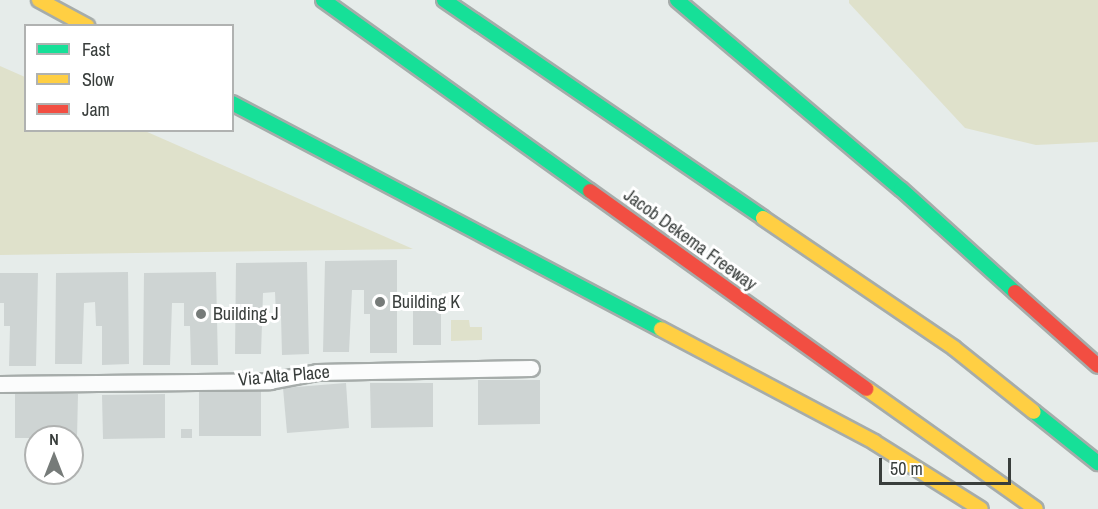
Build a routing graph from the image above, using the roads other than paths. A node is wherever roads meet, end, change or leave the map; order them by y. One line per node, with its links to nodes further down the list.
1 (39, 0): 5 (highway)
2 (323, 0): 12 (highway, Jacob Dekema Freeway)
3 (444, 0): 10 (highway)
4 (677, 0): 7 (highway)
5 (83, 24)
6 (234, 104): 11 (highway)
7 (1098, 366)
8 (531, 368): 9 (street, Via Alta Place)
9 (0, 384)
10 (1098, 463)
11 (981, 509)
12 (1036, 509)

